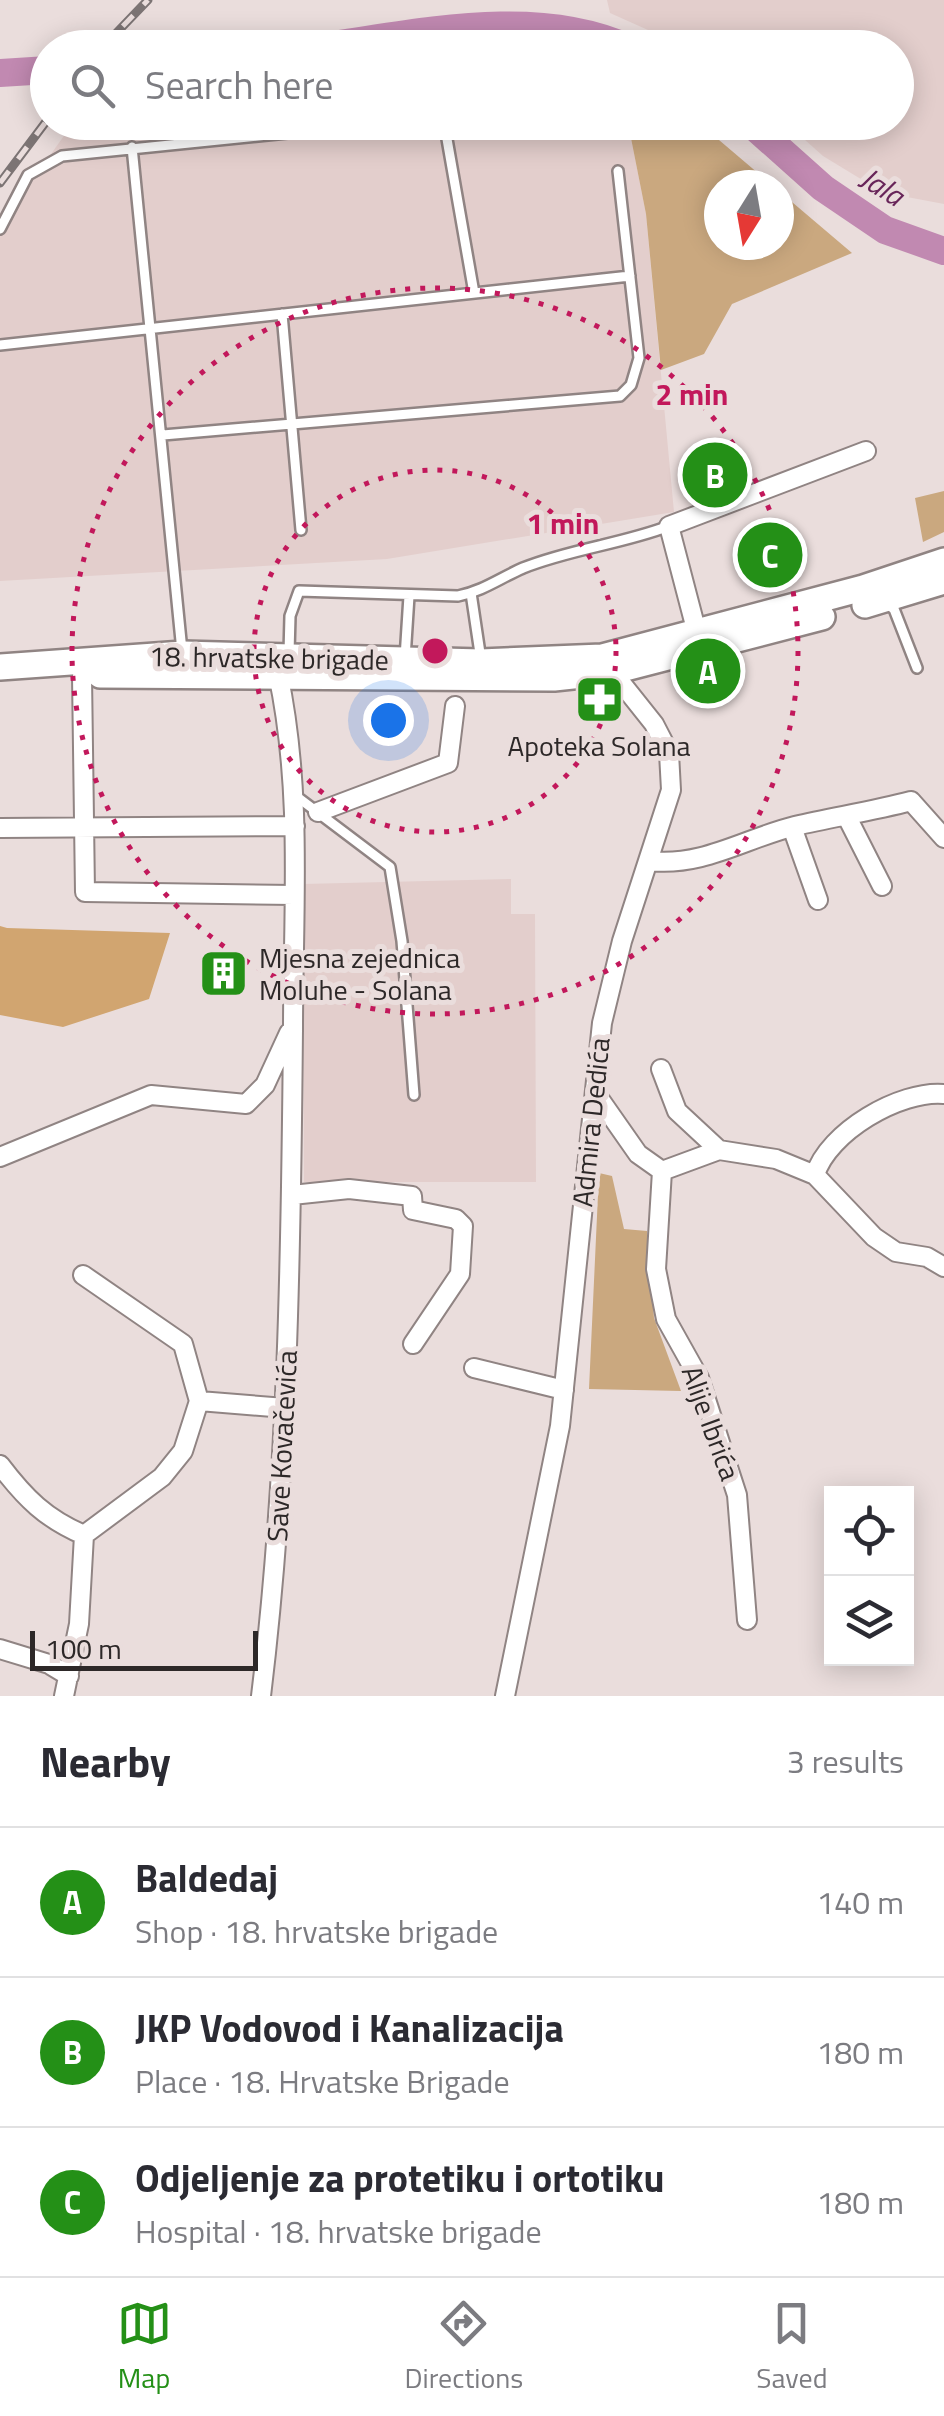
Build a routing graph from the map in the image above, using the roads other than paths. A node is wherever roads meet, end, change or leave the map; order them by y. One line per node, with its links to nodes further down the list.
1 (198, 140): 3 (lane)
2 (447, 140): 7 (lane)
3 (132, 146): 5 (lane); 9 (lane)
4 (618, 171): 6 (lane)
5 (0, 229)
6 (630, 276): 7 (lane); 11 (lane)
7 (474, 293): 8 (lane)
8 (282, 314): 9 (lane); 11 (lane)
9 (152, 328): 10 (lane); 12 (lane)
10 (0, 345)
11 (291, 423): 12 (lane); 15 (lane)
12 (164, 434): 26 (lane)
13 (866, 451): 14 (street)
14 (669, 526): 18 (lane); 21 (street)
15 (301, 530)
16 (944, 561): 21 (main road, 18. hrvatske brigade)
17 (944, 581): 20 (main road, 18. hrvatske brigade)
18 (471, 593): 19 (lane); 23 (lane)
19 (408, 596): 22 (lane); 24 (lane)
20 (881, 600): 25 (main road, 18. hrvatske brigade); 28 (lane)
21 (697, 632): 25 (main road, 18. hrvatske brigade)
22 (405, 660): 23 (main road, 18. hrvatske brigade); 24 (main road, 18. hrvatske brigade)
23 (481, 662): 25 (main road, 18. hrvatske brigade)
24 (284, 664): 25 (main road, 18. hrvatske brigade); 26 (main road, 18. hrvatske brigade); 32 (street, Save Kovačevića)
25 (606, 664): 40 (street, Admira Dedića)
26 (183, 665): 27 (main road, 18. hrvatske brigade); 29 (main road, 18. hrvatske brigade)
27 (0, 667)
28 (917, 668)
29 (82, 676): 30 (main road, 18. hrvatske brigade); 35 (street)
30 (0, 682)
31 (454, 706): 33 (street)
32 (296, 796): 33 (lane); 36 (street, Save Kovačevića)
33 (318, 812): 48 (lane)
34 (847, 817): 37 (street); 39 (street); 41 (street)
35 (85, 824): 36 (street); 38 (street); 42 (street)
36 (295, 826): 42 (street, Save Kovačevića)
37 (792, 827): 40 (street); 43 (street)
38 (0, 828)
39 (944, 838)
40 (650, 861): 46 (street, Admira Dedića)
41 (882, 886)
42 (294, 895): 44 (street, Save Kovačevića)
43 (818, 900)
44 (293, 1023): 50 (street); 53 (street, Save Kovačevića)
45 (661, 1069): 49 (street)
46 (596, 1094): 51 (street); 58 (street, Admira Dedića)
47 (944, 1094): 52 (street)
48 (414, 1095)
49 (719, 1150): 51 (street); 52 (street)
50 (2, 1158)
51 (662, 1171): 63 (street, Alije Ibrića)
52 (814, 1175): 54 (street)
53 (292, 1194): 56 (street); 60 (street, Save Kovačevića)
54 (944, 1268)
55 (84, 1275): 59 (street)
56 (413, 1344)
57 (474, 1368): 58 (street)
58 (564, 1390): 68 (street, Admira Dedića)
59 (199, 1401): 60 (street); 62 (street)
60 (284, 1408): 67 (street, Save Kovačevića)
61 (0, 1465): 62 (street)
62 (84, 1535): 65 (street)
63 (747, 1620)
64 (0, 1648): 65 (street)
65 (69, 1676): 66 (street)
66 (64, 1696)
67 (262, 1696)
68 (506, 1696)

